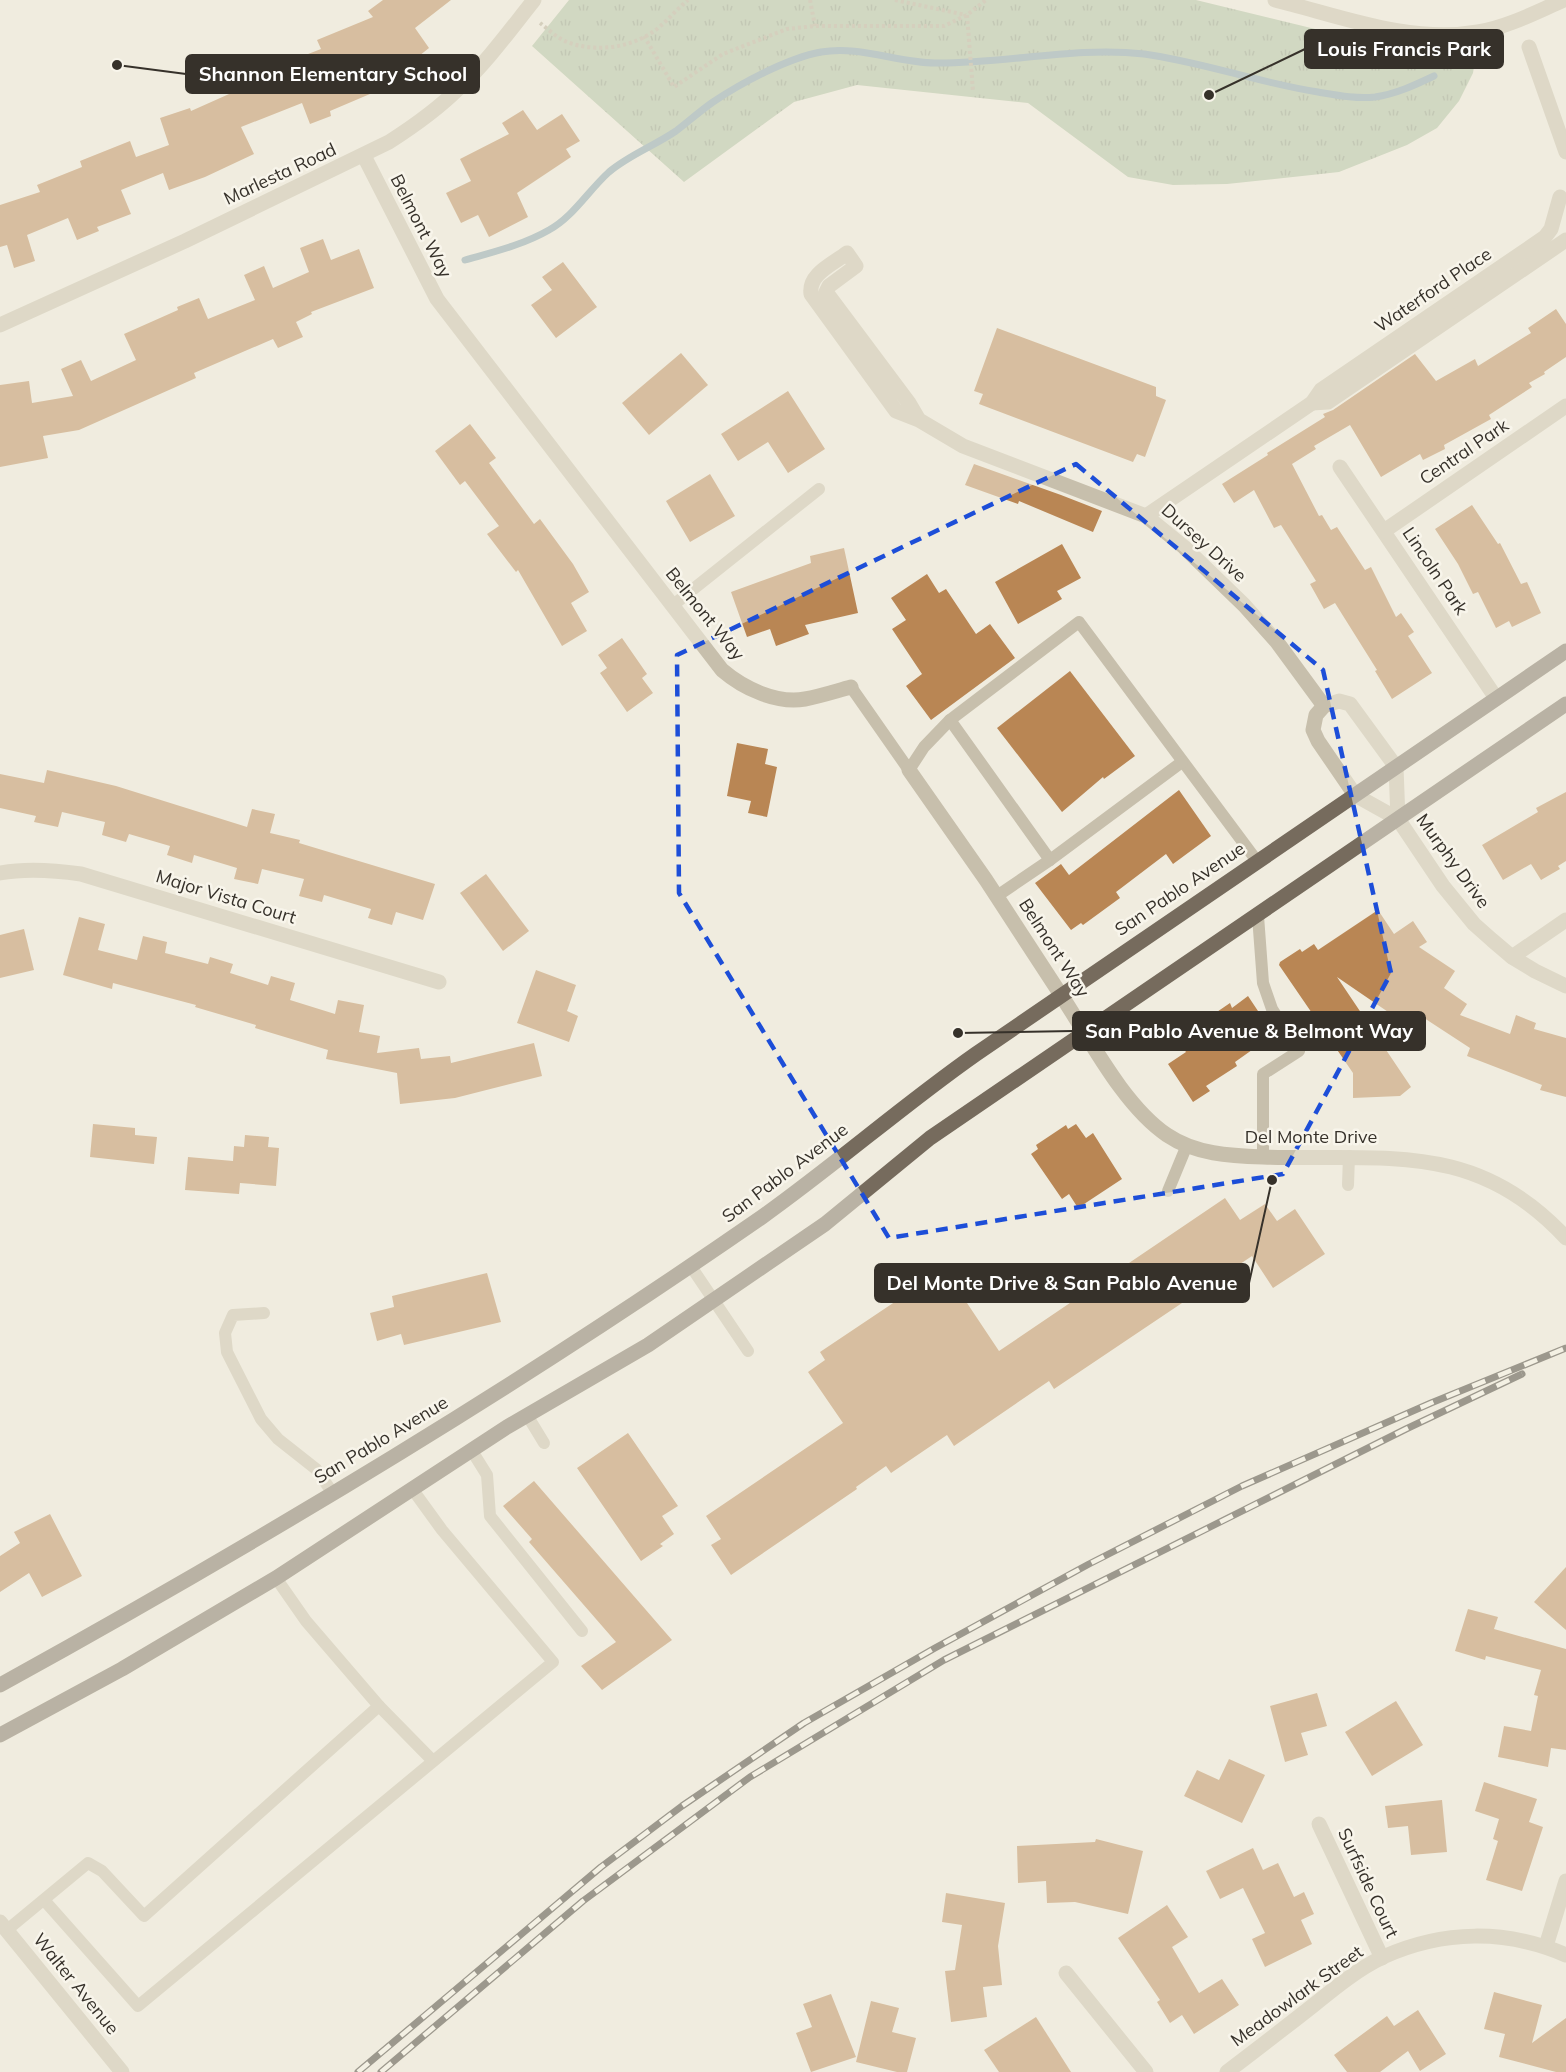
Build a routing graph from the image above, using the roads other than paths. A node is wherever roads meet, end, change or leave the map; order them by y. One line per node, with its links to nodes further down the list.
1 (1275, 0): 4 (street)
2 (1564, 0): 4 (street)
3 (530, 6): 7 (street, Marlesta Road)
4 (1324, 6)
5 (1529, 46): 6 (street)
6 (1566, 152)
7 (364, 156): 10 (street, Marlesta Road); 18 (street, Belmont Way)
8 (1564, 198): 11 (street, Waterford Place)
9 (1566, 240): 11 (street, Waterford Place)
10 (0, 325)
11 (1312, 403): 16 (street, Waterford Place)
12 (1566, 406): 17 (street, Central Park)
13 (919, 420): 13 (street, Dursey Drive); 16 (street, Dursey Drive)
14 (1340, 467): 17 (street, Lincoln Park)
15 (819, 489): 18 (lane)
16 (1146, 516): 23 (street, Dursey Drive)
17 (1384, 531): 21 (street, Lincoln Park)
18 (672, 606): 20 (street, Belmont Way)
19 (1566, 651): 21 (main road, San Pablo Avenue)
20 (851, 687): 27 (lane, Belmont Way)
21 (1496, 698): 26 (main road, San Pablo Avenue)
22 (1566, 704): 29 (main road)
23 (1324, 706): 26 (street); 28 (street)
24 (950, 720): 25 (lane); 27 (lane); 30 (lane)
25 (1182, 762): 30 (lane); 31 (lane)
26 (1396, 767): 28 (main road, San Pablo Avenue); 29 (street)
27 (909, 770): 33 (street, Belmont Way)
28 (1355, 795): 29 (street); 31 (main road, San Pablo Avenue)
29 (1398, 819): 34 (main road); 36 (street, Murphy Drive)
30 (1050, 860): 33 (lane)
31 (1257, 861): 39 (main road, San Pablo Avenue)
32 (0, 873): 37 (street, Major Vista Court)
33 (997, 896): 39 (street, Belmont Way)
34 (1258, 916): 40 (main road); 43 (lane)
35 (1566, 920): 36 (street)
36 (1512, 957): 38 (street, Murphy Drive)
37 (439, 982)
38 (1566, 986)
39 (1061, 995): 40 (street, Belmont Way); 47 (main road, San Pablo Avenue)
40 (1086, 1033): 41 (street, Del Monte Drive); 48 (main road)
41 (1187, 1145): 43 (street, Del Monte Drive); 45 (lane)
42 (1349, 1156): 43 (street, Del Monte Drive); 44 (lane); 46 (street, Del Monte Drive)
43 (1263, 1157)
44 (1348, 1185)
45 (1168, 1191)
46 (1566, 1238)
47 (690, 1265): 48 (lane); 55 (main road, San Pablo Avenue)
48 (714, 1300): 50 (lane); 51 (main road)
49 (264, 1313): 55 (lane)
50 (748, 1351)
51 (527, 1415): 52 (lane); 53 (main road)
52 (544, 1443)
53 (472, 1450): 54 (main road); 57 (lane)
54 (412, 1490): 56 (main road); 61 (lane)
55 (332, 1492): 58 (main road, San Pablo Avenue)
56 (276, 1578): 59 (lane); 60 (main road)
57 (582, 1631)
58 (0, 1685)
59 (379, 1706): 61 (lane); 64 (lane)
60 (0, 1735)
61 (433, 1761): 64 (lane)
62 (1319, 1824): 68 (street, Surfside Court)
63 (1566, 1881): 66 (street)
64 (44, 1900): 65 (lane)
65 (3, 1926): 70 (street, Walter Avenue)
66 (1546, 1946): 67 (street, Meadowlark Street); 68 (street, Meadowlark Street)
67 (1566, 1955)
68 (1382, 1958): 72 (street, Meadowlark Street)
69 (1066, 1973): 71 (street)
70 (118, 2070)
71 (1146, 2072)
72 (1227, 2072)

